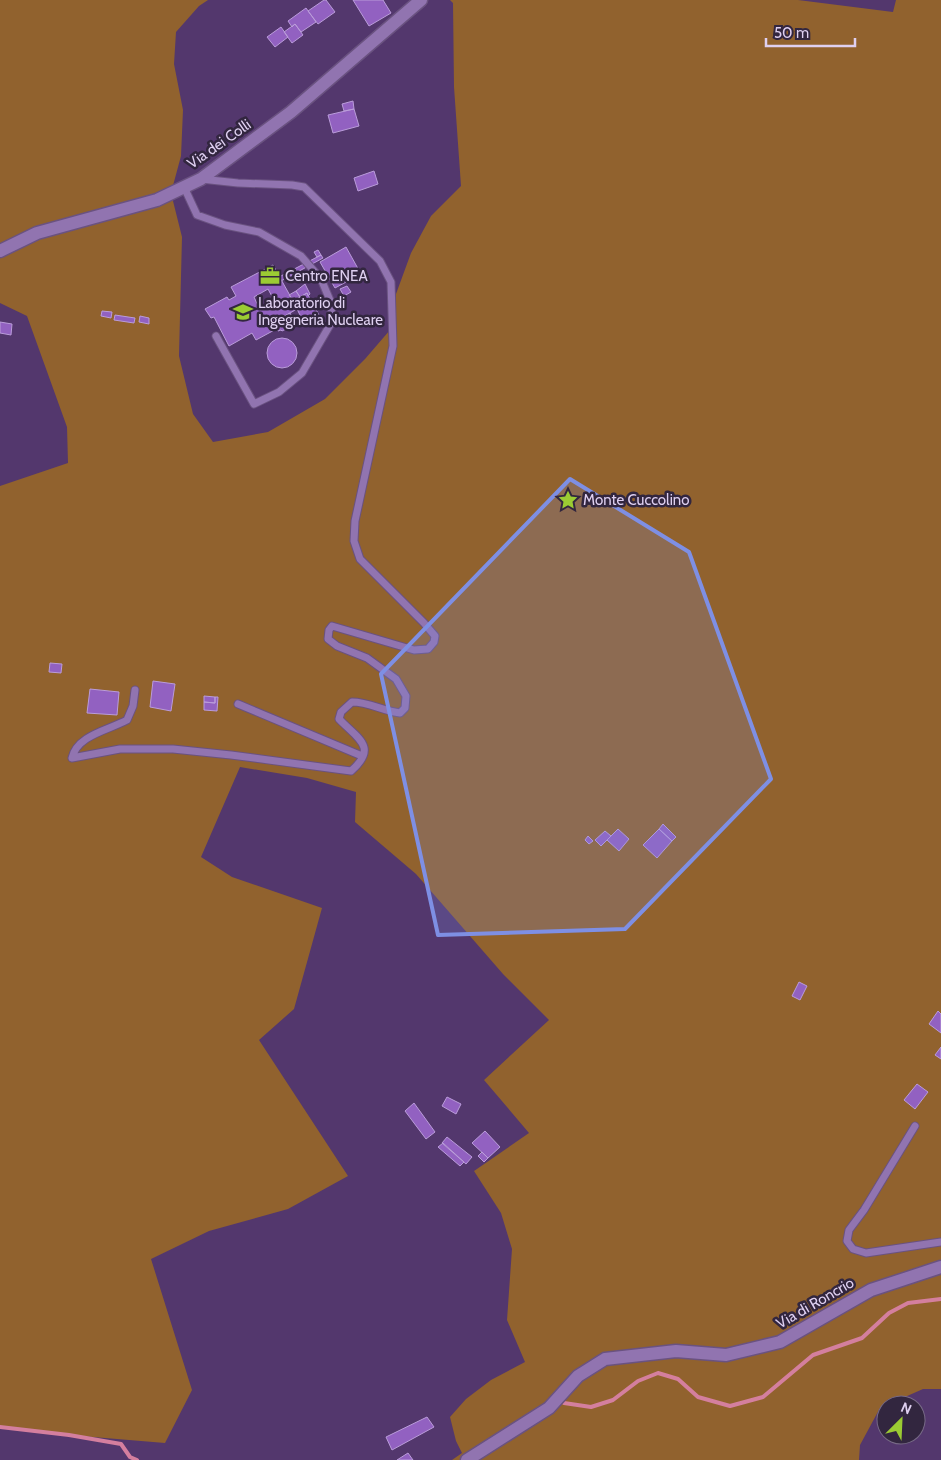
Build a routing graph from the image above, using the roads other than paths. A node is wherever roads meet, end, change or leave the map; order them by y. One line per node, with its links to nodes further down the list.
1 (421, 0): 2 (street, Via dei Colli)
2 (201, 178): 3 (street, Via dei Colli); 8 (lane)
3 (184, 187): 4 (street, Via dei Colli); 5 (lane)
4 (0, 251)
5 (216, 336)
6 (135, 690): 8 (lane)
7 (238, 704): 8 (lane)
8 (362, 756)
9 (915, 1126): 10 (lane)
10 (941, 1242)
11 (941, 1267): 12 (street, Via di Roncrio)
12 (467, 1460)

